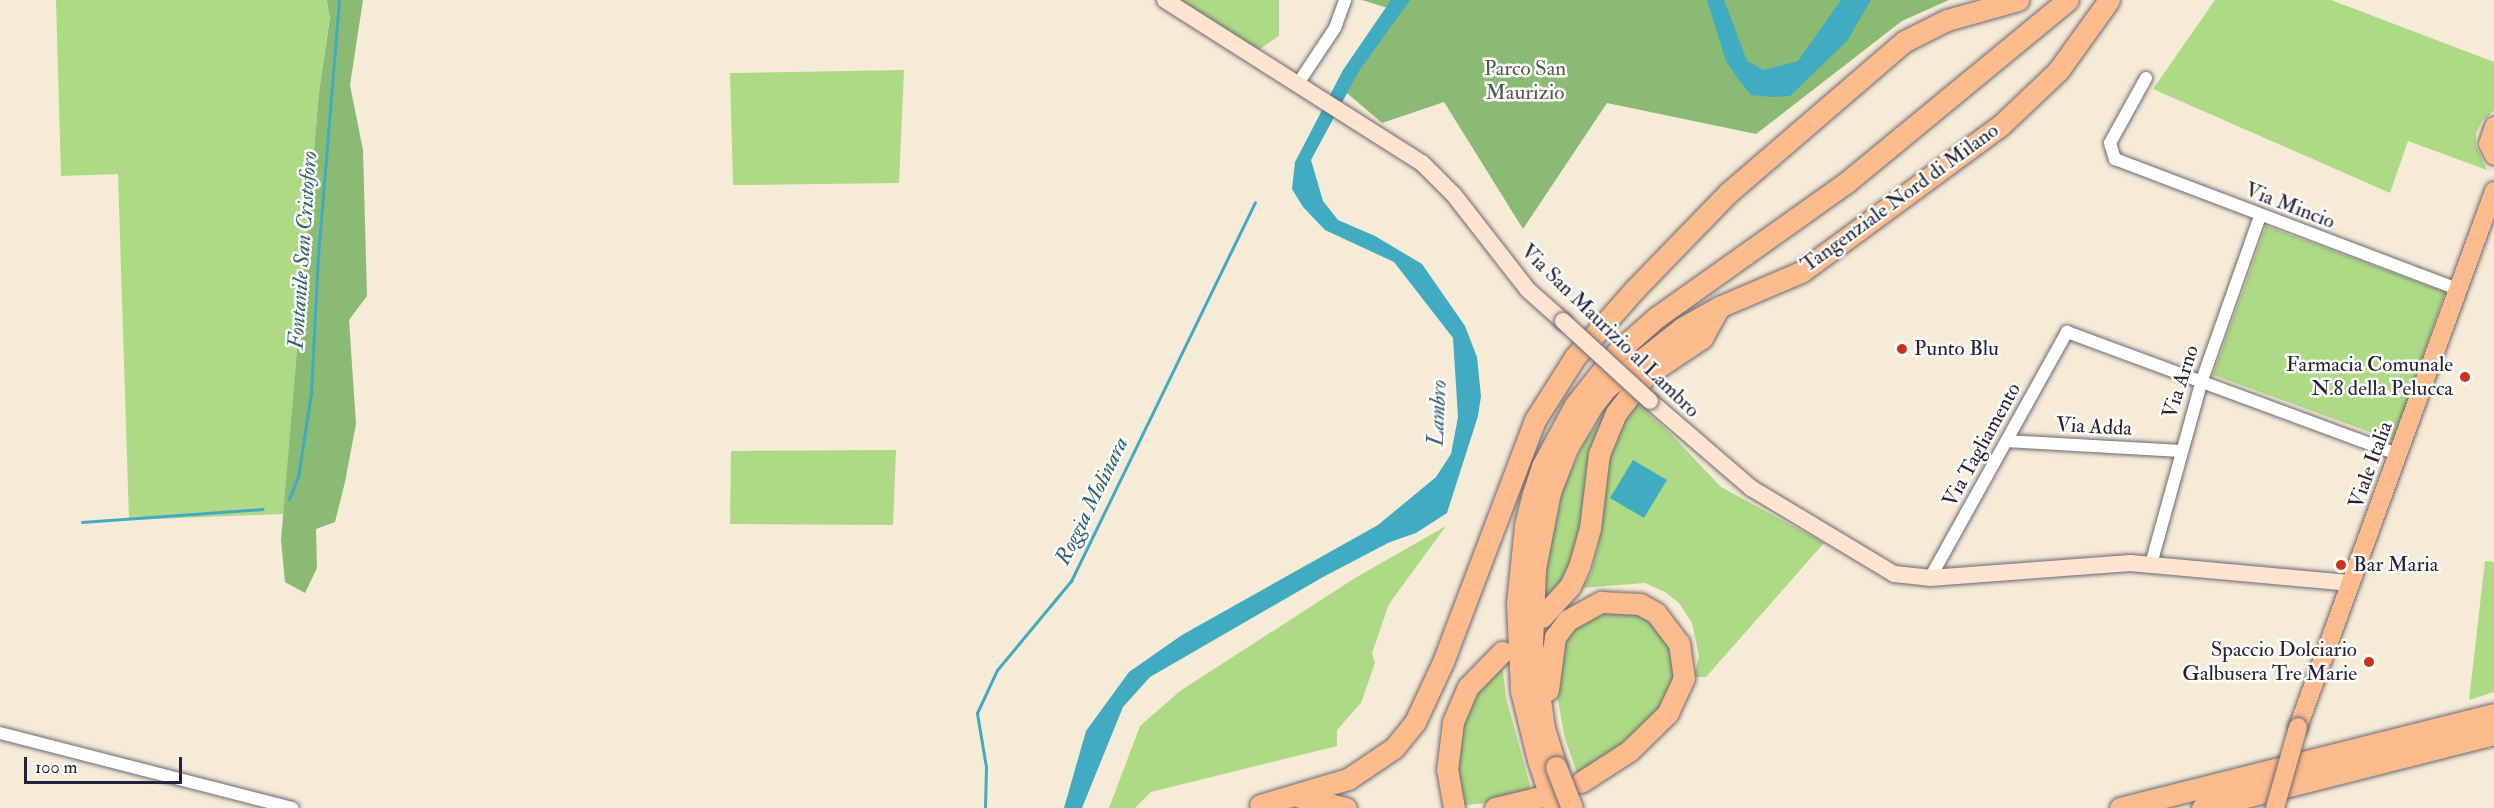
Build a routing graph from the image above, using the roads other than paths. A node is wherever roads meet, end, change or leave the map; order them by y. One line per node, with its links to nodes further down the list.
1 (1165, 0): 7 (main road, Via San Maurizio al Lambro)
2 (1345, 0): 7 (street)
3 (2018, 0): 31 (highway)
4 (2068, 0): 32 (highway, Tangenziale Nord di Milano)
5 (2109, 0): 14 (highway, Tangenziale Nord di Milano)
6 (2146, 78): 12 (street, Via Mincio)
7 (1299, 82): 20 (main road, Via San Maurizio al Lambro, bridge)
8 (2494, 126): 9 (main road)
9 (2494, 155)
10 (2494, 191): 11 (main road, Viale Italia)
11 (2490, 213): 13 (main road, Viale Italia)
12 (2260, 216): 13 (street, Via Mincio); 15 (street, Via Arno)
13 (2460, 290): 18 (main road, Viale Italia)
14 (1719, 307): 24 (highway); 29 (highway, Tangenziale Nord di Milano)
15 (2202, 380): 16 (street, Via Tagliamento); 17 (street, Via Arno); 18 (street)
16 (2007, 441): 17 (street, Via Adda); 20 (street, Via Tagliamento)
17 (2180, 451): 19 (street, Via Arno)
18 (2399, 455): 22 (main road, Viale Italia)
19 (2151, 564): 20 (main road, Via San Maurizio al Lambro); 21 (main road, Via San Maurizio al Lambro)
20 (1930, 578)
21 (2295, 579): 22 (main road); 23 (main road)
22 (2351, 584): 23 (main road, Viale Italia)
23 (2344, 602): 41 (main road, Viale Italia, bridge)
24 (1542, 617)
25 (1502, 652): 37 (highway)
26 (2494, 714): 39 (highway)
27 (2494, 734): 40 (highway)
28 (4, 736): 35 (street)
29 (1559, 759): 30 (highway); 38 (highway, Tangenziale Nord di Milano, bridge)
30 (1581, 782)
31 (1297, 796): 33 (highway); 36 (highway)
32 (1546, 803): 34 (highway)
33 (1260, 805)
34 (1503, 807)
35 (293, 808)
36 (1346, 808)
37 (1454, 808)
38 (1572, 808)
39 (2120, 808)
40 (2202, 808)
41 (2275, 808)

